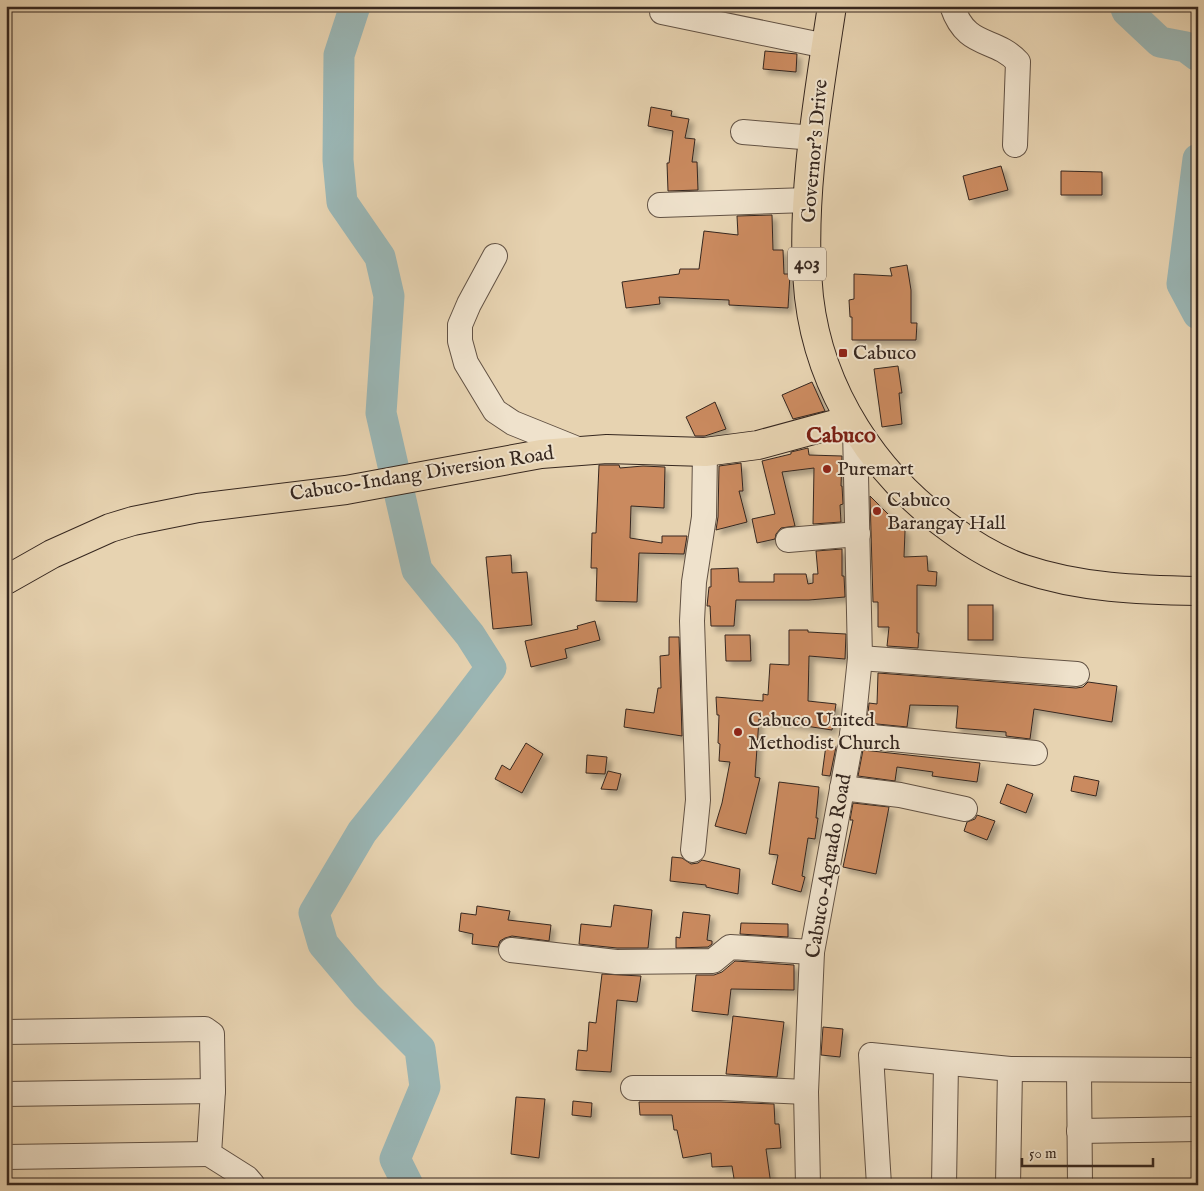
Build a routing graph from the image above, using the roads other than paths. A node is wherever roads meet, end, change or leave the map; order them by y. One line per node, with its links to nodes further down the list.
1 (832, 6): 4 (main road, Governor's Drive / 403)
2 (952, 6): 7 (street)
3 (662, 12): 4 (street)
4 (826, 46): 6 (main road, Governor's Drive / 403)
5 (743, 132): 6 (street)
6 (814, 138): 8 (main road, Governor's Drive / 403)
7 (1016, 145)
8 (808, 200): 9 (street); 11 (main road, Governor's Drive / 403)
9 (660, 205)
10 (495, 256): 12 (street)
11 (853, 424): 13 (main road, Cabuco-Indang Diversion Road); 14 (street, Cabuco-Aguado Road); 17 (main road, Governor's Drive / 403)
12 (580, 450): 13 (main road, Cabuco-Indang Diversion Road); 16 (main road, Cabuco-Indang Diversion Road)
13 (705, 452): 24 (street)
14 (858, 534): 15 (street); 18 (street, Cabuco-Aguado Road)
15 (788, 540)
16 (6, 580)
17 (1198, 591)
18 (860, 658): 19 (street); 20 (street, Cabuco-Aguado Road)
19 (1077, 674)
20 (852, 735): 21 (street); 22 (street, Cabuco-Aguado Road)
21 (1035, 753)
22 (842, 788): 23 (street); 26 (street, Cabuco-Aguado Road)
23 (965, 809)
24 (693, 850)
25 (511, 950): 26 (street)
26 (812, 952): 34 (street, Cabuco-Aguado Road)
27 (6, 1032): 33 (street)
28 (946, 1062): 29 (street); 42 (street); 43 (street)
29 (1010, 1069): 30 (street); 44 (street)
30 (1079, 1070): 31 (street); 37 (street)
31 (1198, 1070)
32 (633, 1088): 34 (street)
33 (213, 1091): 35 (street); 38 (street)
34 (806, 1092): 41 (street, Cabuco-Aguado Road)
35 (6, 1094)
36 (1198, 1129): 37 (street)
37 (1079, 1131): 45 (street)
38 (209, 1154): 39 (street); 40 (street)
39 (6, 1157)
40 (253, 1185)
41 (808, 1185)
42 (879, 1185)
43 (944, 1185)
44 (1008, 1185)
45 (1080, 1185)

